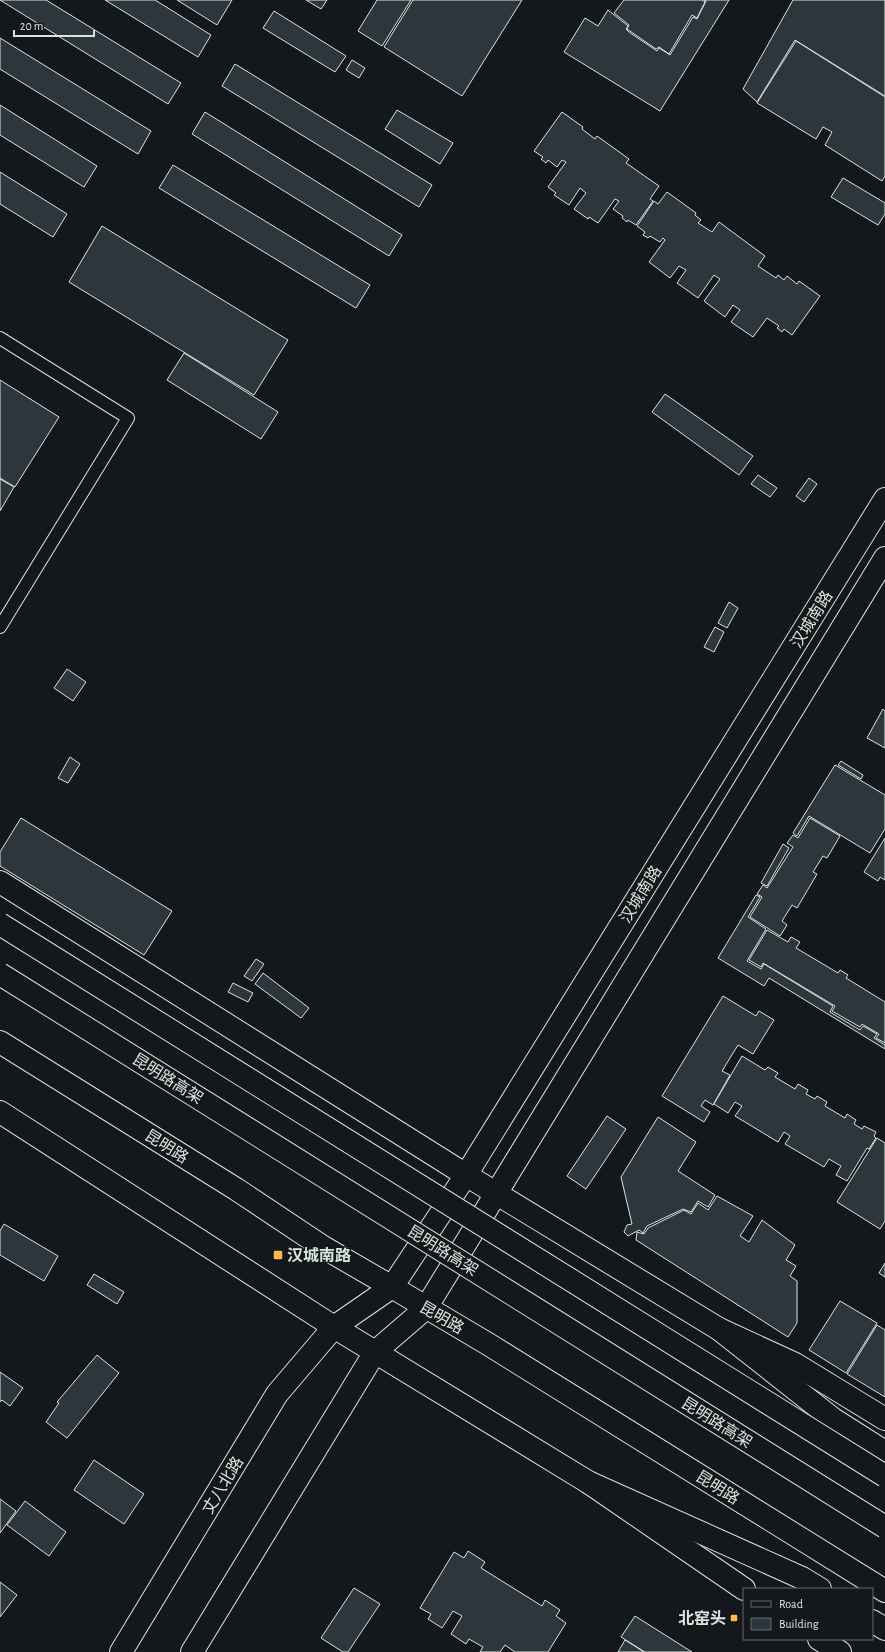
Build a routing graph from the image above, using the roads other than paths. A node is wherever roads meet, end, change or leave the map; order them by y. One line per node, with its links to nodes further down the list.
1 (0, 338): 4 (lane)
2 (883, 505): 10 (main road, 汉城南路)
3 (885, 558): 11 (main road, 汉城南路)
4 (0, 627)
5 (0, 882): 10 (main road)
6 (0, 924): 19 (main road, bridge)
7 (0, 974): 21 (main road, 昆明路高架, bridge)
8 (0, 1042): 12 (main road, 昆明路)
9 (0, 1112): 14 (main road)
10 (466, 1176): 11 (main road); 12 (main road, 汉城南路)
11 (495, 1193): 13 (main road, 汉城南路); 15 (main road)
12 (392, 1287): 13 (main road, 昆明路); 14 (main road, 丈八北路)
13 (426, 1308): 16 (main road, 汉城南路); 24 (main road, 昆明路)
14 (334, 1326): 16 (main road); 28 (main road, 丈八北路)
15 (719, 1330): 17 (main road); 18 (main road)
16 (375, 1352): 20 (main road); 29 (main road)
17 (885, 1419)
18 (885, 1452)
19 (885, 1476)
20 (588, 1482): 22 (main road); 23 (main road)
21 (885, 1528)
22 (743, 1588)
23 (818, 1588)
24 (885, 1590)
25 (873, 1622): 26 (main road)
26 (885, 1629)
27 (821, 1640): 30 (main road)
28 (122, 1652)
29 (192, 1652)
30 (840, 1652)

